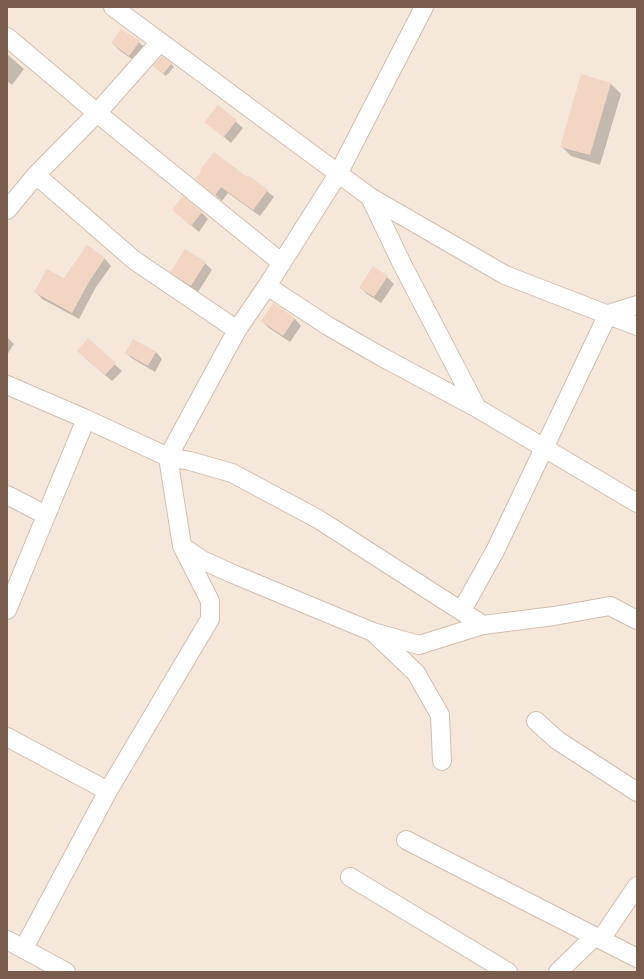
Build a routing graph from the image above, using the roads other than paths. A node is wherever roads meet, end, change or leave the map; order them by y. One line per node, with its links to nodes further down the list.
1 (113, 7): 4 (street)
2 (424, 7): 6 (street)
3 (7, 37): 5 (street)
4 (160, 42): 5 (street); 6 (street)
5 (97, 113): 7 (street); 10 (street)
6 (338, 174): 8 (street); 10 (street)
7 (36, 175): 9 (street); 15 (street)
8 (370, 197): 13 (street); 17 (street)
9 (7, 210)
10 (282, 263): 11 (street)
11 (267, 286): 15 (street); 17 (street)
12 (637, 305): 13 (street)
13 (608, 314): 14 (street); 19 (street)
14 (637, 326)
15 (238, 330): 20 (street)
16 (7, 385): 18 (street)
17 (477, 408): 19 (street)
18 (86, 419): 20 (street); 23 (street)
19 (544, 446): 22 (street); 26 (street)
20 (168, 457): 24 (street); 26 (street)
21 (7, 494): 23 (street)
22 (637, 503)
23 (46, 515): 25 (street)
24 (182, 546): 29 (street); 33 (street)
25 (7, 610)
26 (462, 610): 28 (street)
27 (637, 620): 28 (street)
28 (484, 624): 29 (street)
29 (373, 632): 32 (street)
30 (536, 721): 34 (street)
31 (7, 737): 33 (street)
32 (442, 761)
33 (108, 791): 40 (street)
34 (637, 792)
35 (406, 840): 38 (street)
36 (350, 877): 43 (street)
37 (637, 886): 38 (street)
38 (598, 937): 41 (street); 44 (street)
39 (7, 940): 40 (street)
40 (24, 948): 42 (street)
41 (637, 958)
42 (66, 972)
43 (508, 972)
44 (558, 972)

